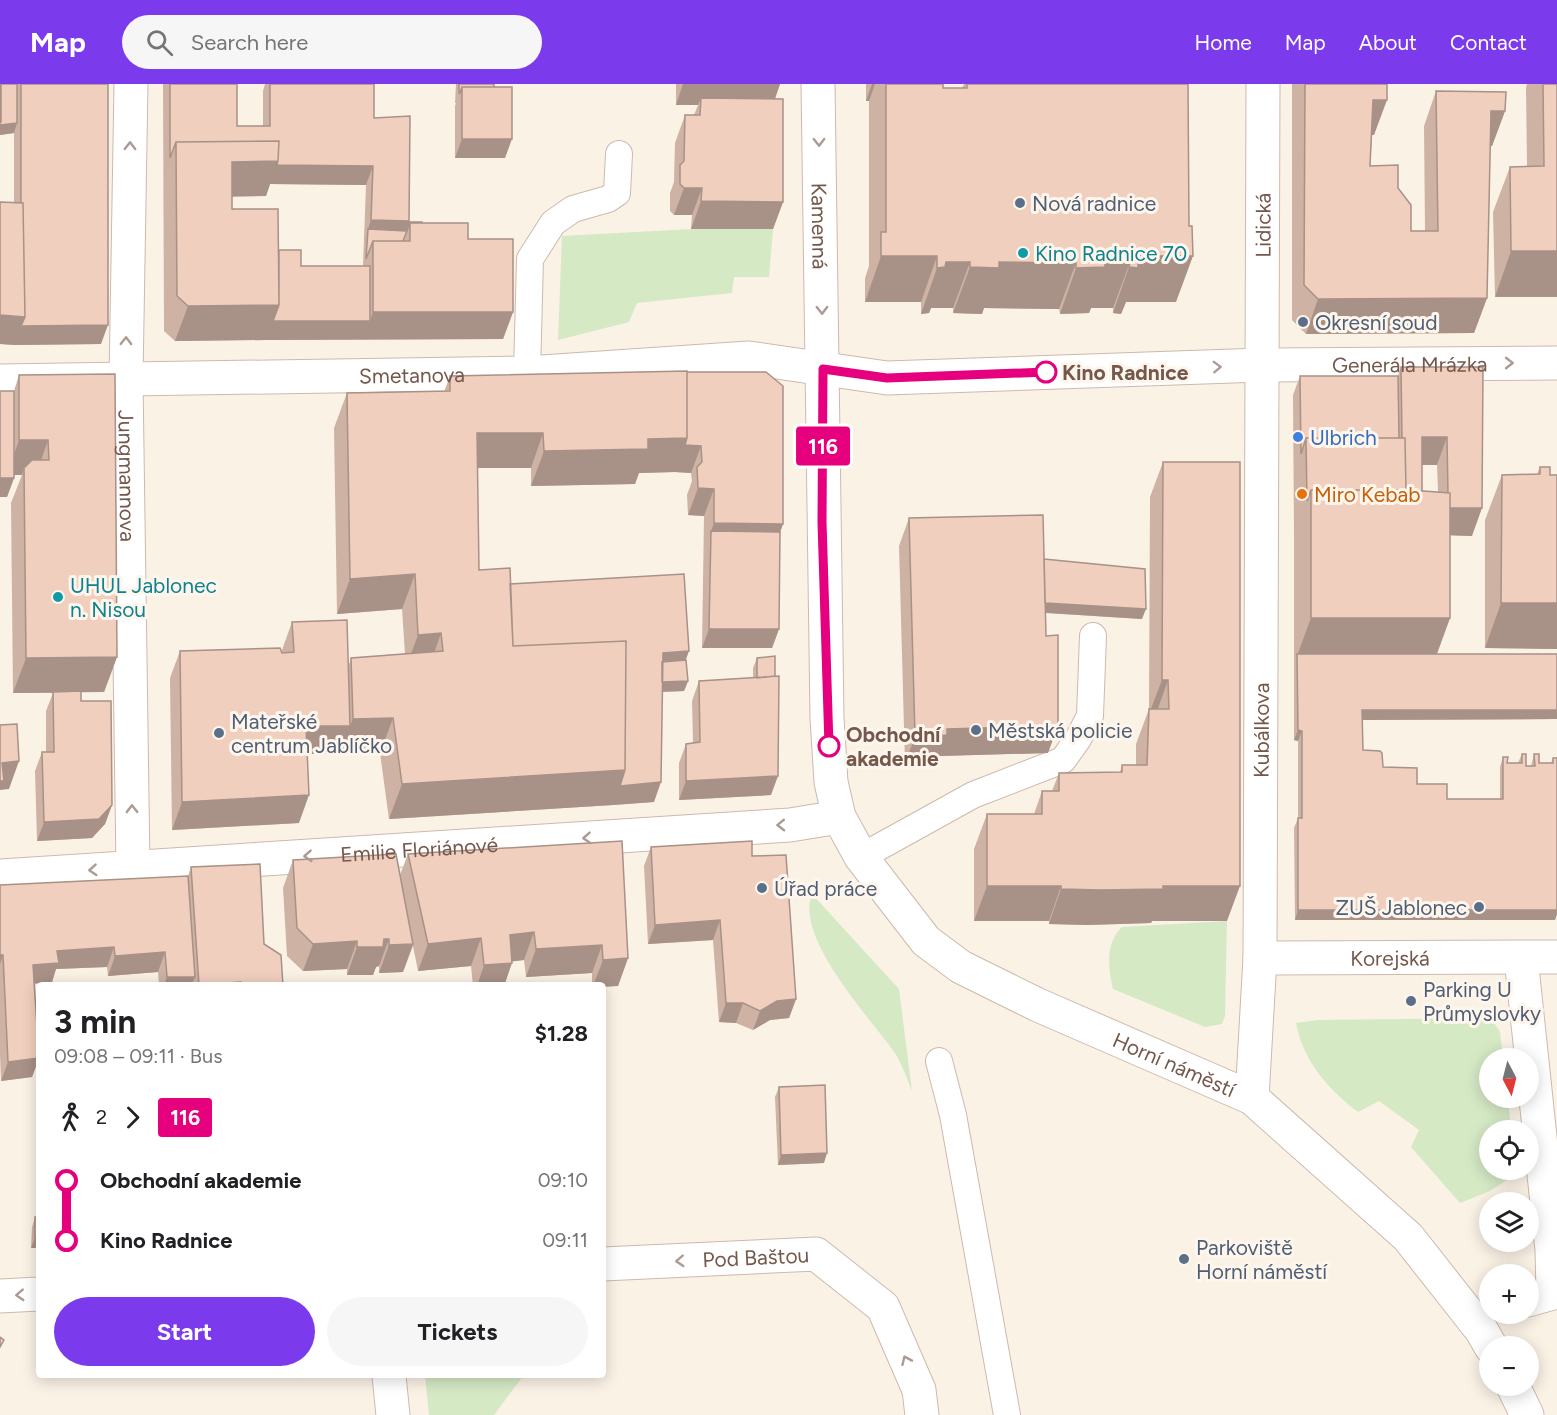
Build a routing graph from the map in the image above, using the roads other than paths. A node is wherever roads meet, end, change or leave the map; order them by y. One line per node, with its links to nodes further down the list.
1 (131, 84): 9 (street, Jungmannova, one-way to 1)
2 (818, 84): 7 (street, Kamenná, one-way to 7)
3 (1263, 84): 6 (street, Lidická)
4 (619, 153): 8 (lane)
5 (1557, 363): 6 (street, Generála Mrázka, one-way to 5)
6 (1262, 365): 7 (street, Generála Mrázka, one-way to 6); 17 (street, Kubálkova)
7 (823, 369): 8 (street, Smetanova); 12 (street, Kamenná)
8 (527, 373): 9 (street, Smetanova)
9 (126, 379): 10 (street, Smetanova); 14 (street, Jungmannova, one-way to 9)
10 (0, 381)
11 (1093, 636): 13 (lane)
12 (839, 816): 13 (street, Horní náměstí); 14 (street, Emilie Floriánové, one-way to 14)
13 (861, 858): 20 (street, Horní náměstí)
14 (133, 867): 15 (street, Emilie Floriánové, one-way to 15)
15 (0, 876)
16 (1557, 957): 18 (street, Korejská)
17 (1260, 958): 18 (street, Korejská); 20 (street, Kubálkova)
18 (1521, 958): 24 (street)
19 (939, 1061): 30 (lane)
20 (1252, 1098): 25 (street, Horní náměstí)
21 (606, 1264): 29 (street, Pod Baštou, one-way to 21)
22 (36, 1294): 23 (street, one-way to 23)
23 (0, 1296)
24 (1546, 1302)
25 (1491, 1331)
26 (389, 1378): 28 (street)
27 (1518, 1396): 31 (street)
28 (393, 1415)
29 (922, 1415)
30 (1007, 1415)
31 (1527, 1415)

